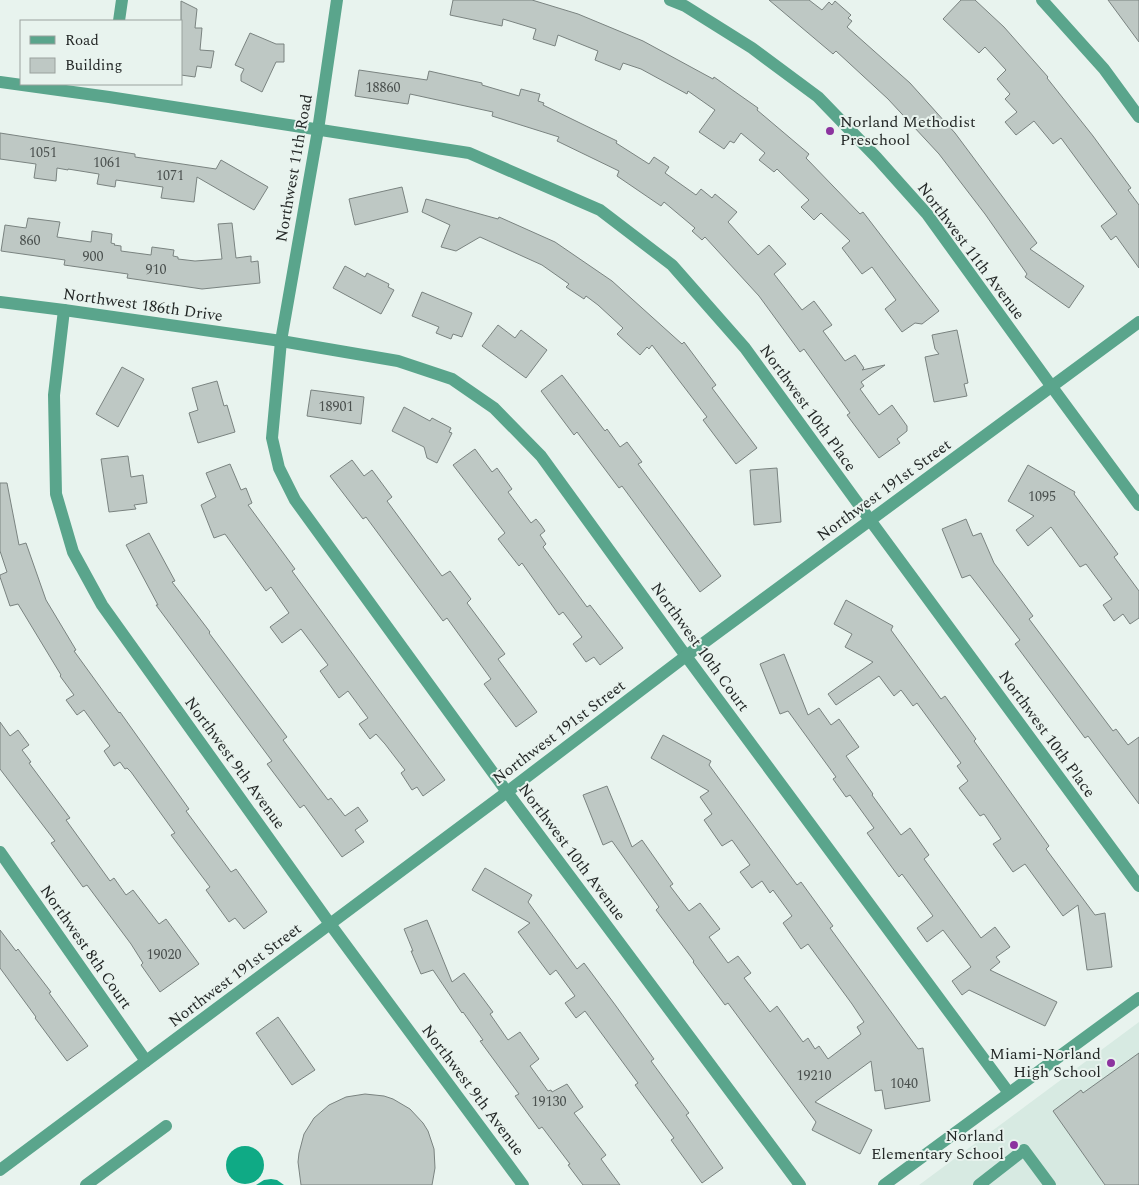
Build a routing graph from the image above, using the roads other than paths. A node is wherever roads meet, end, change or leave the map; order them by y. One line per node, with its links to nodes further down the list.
1 (122, 0): 5 (street)
2 (337, 0): 12 (street, Northwest 11th Road)
3 (670, 0): 17 (street, Northwest 11th Avenue)
4 (1042, 0): 11 (street)
5 (119, 20)
6 (0, 82): 7 (street, Northwest 10th Place)
7 (20, 85)
8 (22, 85): 10 (street, Northwest 10th Place)
9 (111, 85): 10 (street)
10 (110, 97): 12 (street, Northwest 10th Place)
11 (1139, 117)
12 (318, 130): 16 (street, Northwest 11th Road); 19 (street, Northwest 10th Place)
13 (0, 302): 14 (street, Northwest 186th Drive)
14 (64, 310): 16 (street, Northwest 186th Drive); 24 (street, Northwest 9th Avenue)
15 (1139, 322): 17 (street, Northwest 191st Street)
16 (281, 341): 20 (street, Northwest 10th Court); 21 (street, Northwest 10th Avenue)
17 (1052, 387): 18 (street, Northwest 11th Avenue); 19 (street, Northwest 191st Street)
18 (1139, 505)
19 (870, 520): 20 (street, Northwest 191st Street); 23 (street, Northwest 10th Place)
20 (686, 656): 21 (street, Northwest 191st Street); 27 (street, Northwest 10th Court)
21 (507, 792): 24 (street, Northwest 191st Street); 34 (street, Northwest 10th Avenue)
22 (0, 852): 26 (street, Northwest 8th Court)
23 (1139, 886)
24 (330, 924): 26 (street, Northwest 191st Street); 33 (street, Northwest 9th Avenue)
25 (1139, 998): 27 (street)
26 (146, 1061): 29 (street, Northwest 191st Street)
27 (1009, 1093): 31 (street)
28 (166, 1126): 30 (street)
29 (0, 1170)
30 (103, 1180): 32 (street)
31 (892, 1183)
32 (86, 1185)
33 (523, 1185)
34 (800, 1185)
35 (979, 1185): 36 (street)
36 (1050, 1185)

